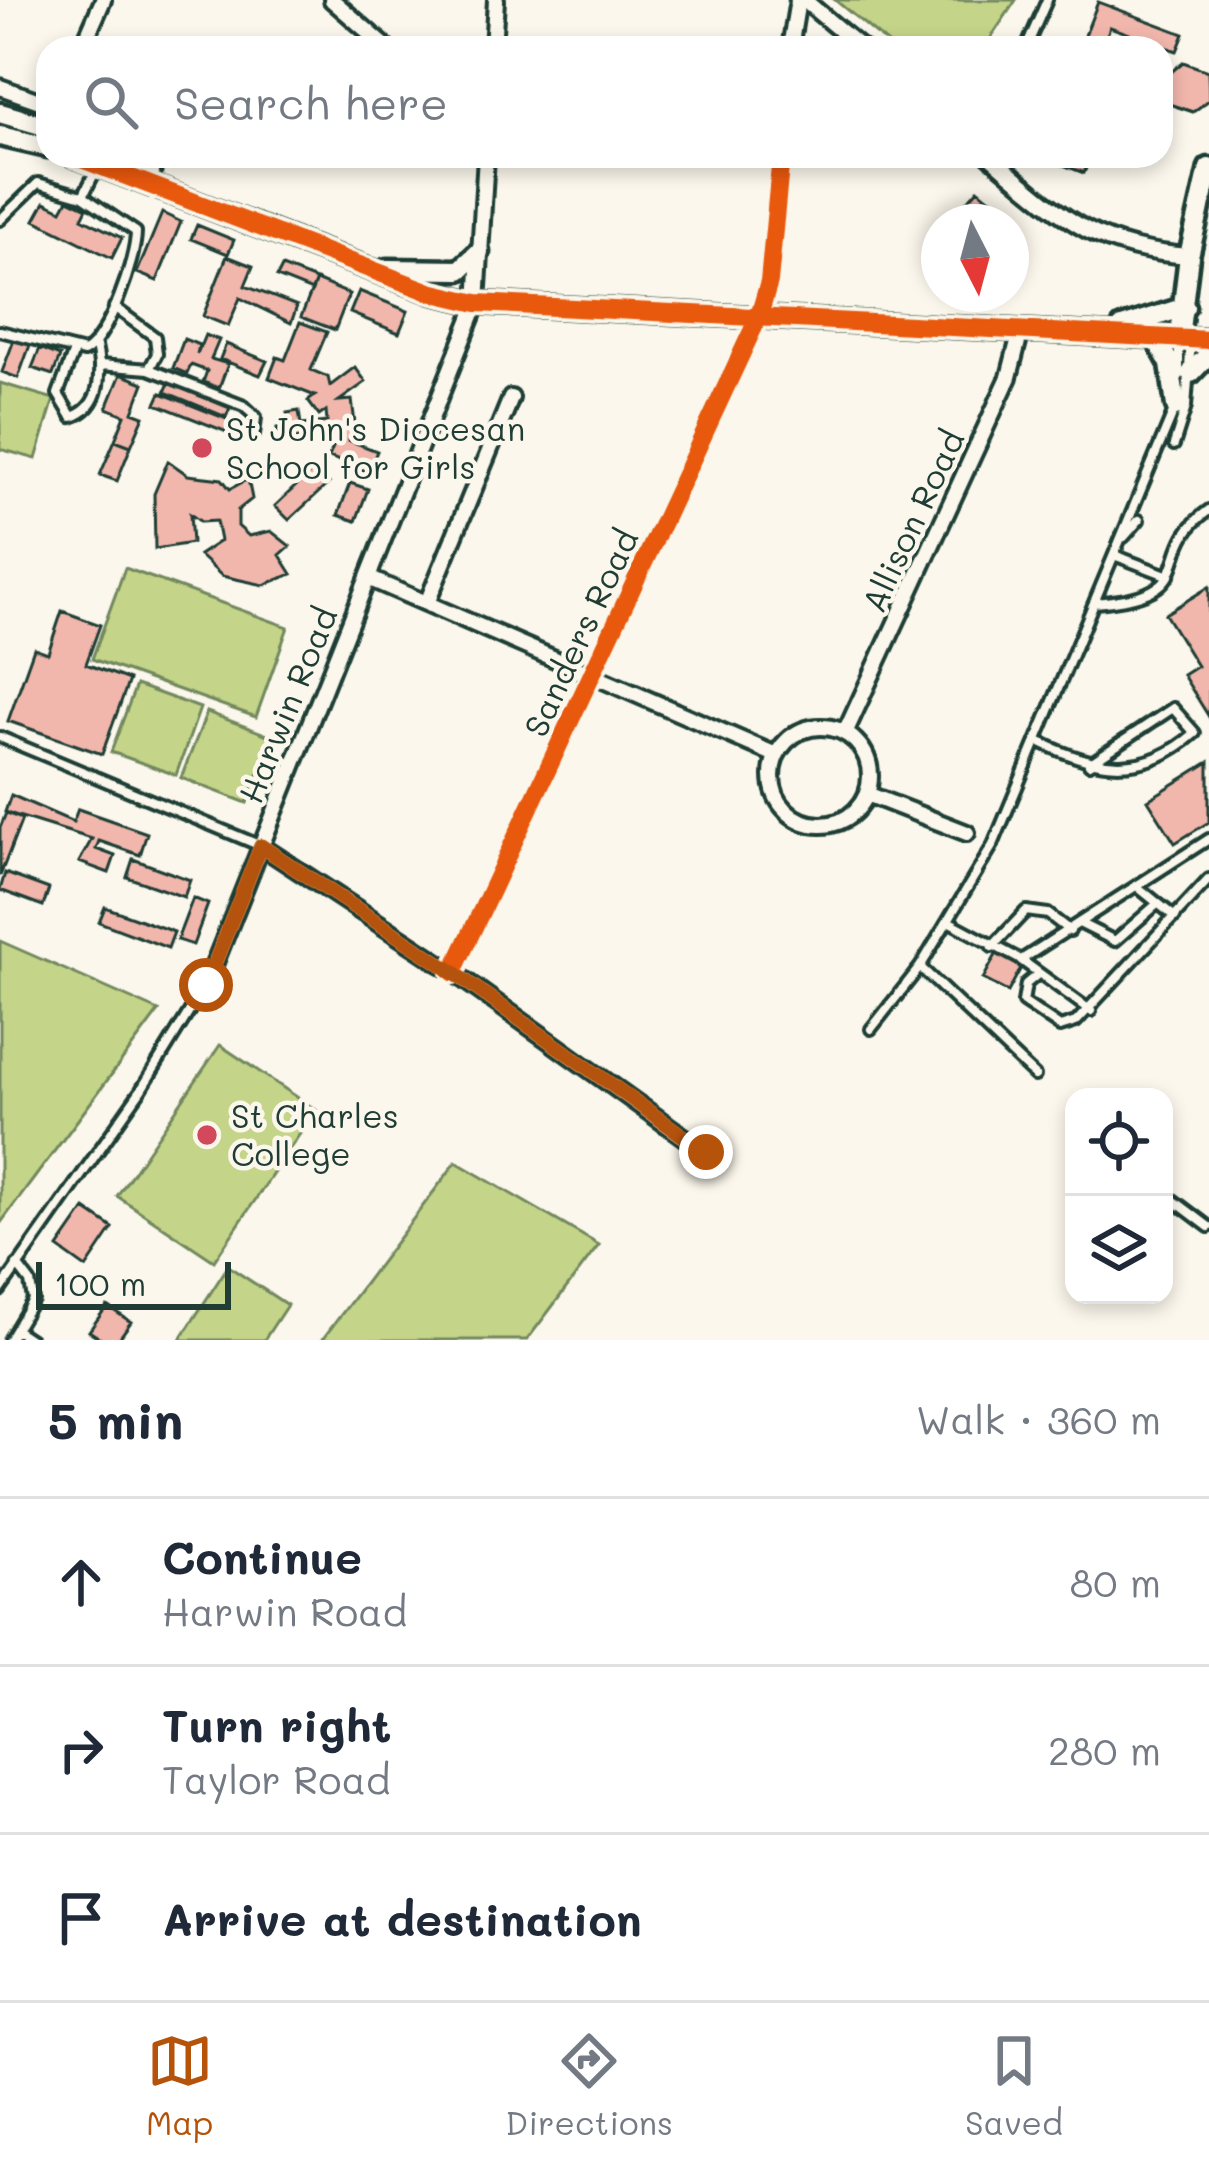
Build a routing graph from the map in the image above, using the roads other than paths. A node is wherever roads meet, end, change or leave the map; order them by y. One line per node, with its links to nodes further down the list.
1 (103, 0): 6 (street)
2 (332, 0): 7 (street)
3 (496, 0): 8 (street)
4 (801, 0): 9 (street); 10 (street)
5 (1047, 0): 11 (lane)
6 (87, 36)
7 (373, 36)
8 (494, 36)
9 (793, 36)
10 (846, 36)
11 (1031, 36)
12 (0, 87): 13 (street)
13 (36, 100)
14 (0, 113): 15 (street)
15 (36, 132)
16 (0, 136): 17 (street)
17 (36, 138)
18 (101, 168): 27 (lane)
19 (121, 168): 26 (street)
20 (140, 168): 25 (street)
21 (485, 168): 30 (street, Harwin Road)
22 (780, 168): 35 (street, Sanders Road)
23 (1004, 168): 31 (street)
24 (1209, 168): 31 (street)
25 (144, 169): 26 (street); 29 (street)
26 (156, 186): 29 (street)
27 (83, 196): 28 (lane); 34 (lane)
28 (0, 220)
29 (296, 239): 32 (street)
30 (479, 252): 32 (street); 33 (street, Harwin Road)
31 (1189, 256): 36 (street)
32 (364, 267): 33 (street)
33 (477, 303): 35 (street); 56 (street, Harwin Road)
34 (114, 307): 41 (lane); 45 (lane)
35 (759, 316): 37 (street); 59 (street, Sanders Road)
36 (1192, 326): 39 (street); 40 (street); 46 (lane); 48 (lane)
37 (1021, 330): 39 (street); 60 (street, Allison Road)
38 (0, 331): 42 (lane)
39 (1082, 332): 40 (street)
40 (1155, 337): 48 (street)
41 (96, 344): 42 (lane); 44 (lane)
42 (74, 351): 44 (lane)
43 (1209, 354): 46 (street)
44 (100, 364): 45 (lane)
45 (149, 369): 49 (lane)
46 (1191, 373): 50 (lane)
47 (511, 398): 57 (street)
48 (1176, 406): 53 (lane)
49 (254, 435)
50 (1174, 445)
51 (1209, 510): 55 (lane)
52 (1138, 520): 53 (lane)
53 (1119, 543): 54 (lane)
54 (1114, 555): 55 (lane); 58 (lane)
55 (1169, 576): 58 (lane)
56 (368, 578): 57 (street); 67 (street, Harwin Road)
57 (428, 603): 59 (street)
58 (1094, 604): 62 (lane)
59 (596, 674): 63 (street); 79 (street, Sanders Road)
60 (845, 733): 63 (street); 65 (street)
61 (0, 737): 67 (lane)
62 (1040, 742): 64 (lane); 73 (lane)
63 (776, 755): 65 (street)
64 (1089, 764): 64 (lane)
65 (867, 794): 66 (street)
66 (967, 833)
67 (261, 846): 79 (street); 81 (street, Harwin Road)
68 (1206, 846): 70 (lane)
69 (1209, 880): 72 (lane)
70 (1139, 888): 71 (lane); 74 (lane)
71 (1156, 905): 72 (lane); 74 (lane)
72 (1175, 917): 82 (lane)
73 (948, 922): 76 (lane); 78 (lane)
74 (1081, 924): 75 (lane)
75 (1070, 931): 76 (lane); 77 (lane)
76 (992, 947): 77 (lane)
77 (1021, 961): 80 (lane)
78 (920, 968): 83 (lane); 84 (lane)
79 (453, 972): 85 (street)
80 (1038, 974): 82 (lane); 82 (lane)
81 (206, 985): 88 (lane, Harwin Road)
82 (1091, 1011)
83 (871, 1029)
84 (1035, 1076)
85 (706, 1152)
86 (1168, 1196): 87 (lane)
87 (1209, 1227)
88 (17, 1265): 89 (lane, Harwin Road); 90 (lane)
89 (0, 1291)
90 (16, 1330): 91 (lane); 92 (lane)
91 (9, 1340)
92 (31, 1340)

